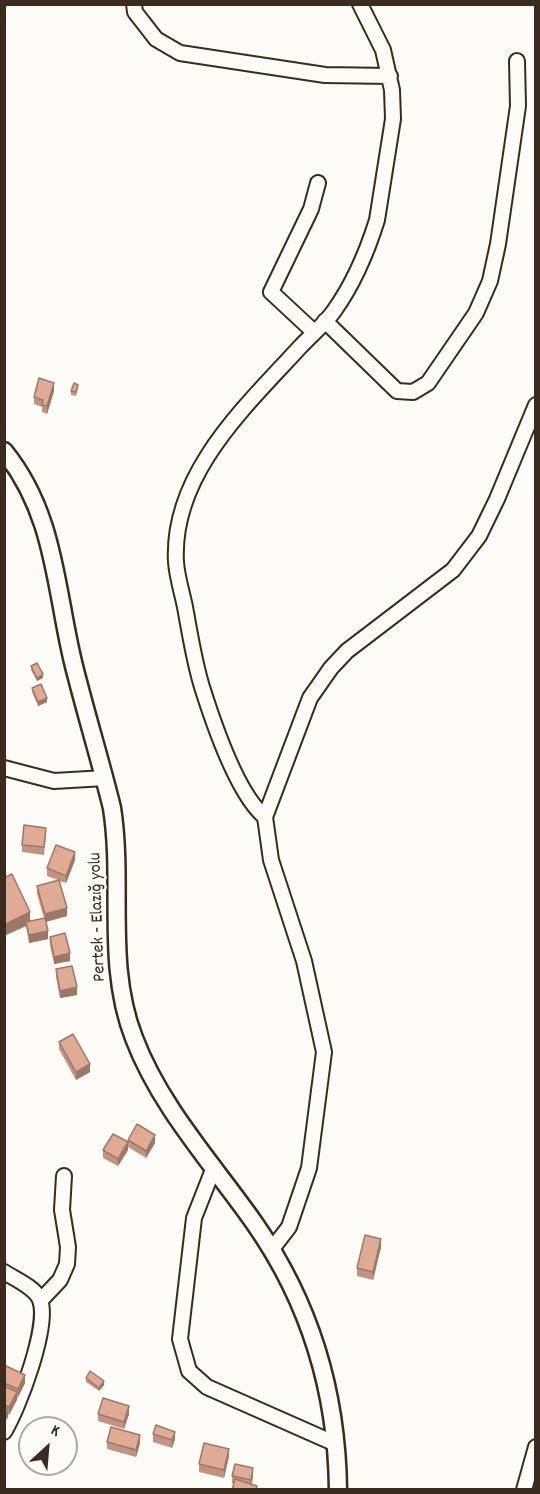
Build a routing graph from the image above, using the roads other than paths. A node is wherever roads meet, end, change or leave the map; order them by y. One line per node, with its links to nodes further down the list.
1 (134, 4): 4 (street)
2 (360, 4): 4 (street)
3 (517, 61): 6 (street)
4 (390, 76): 6 (street)
5 (318, 183): 7 (street)
6 (325, 321): 7 (street)
7 (314, 332): 12 (street)
8 (536, 405): 12 (street)
9 (4, 452): 11 (main road, Pertek - Elazığ yolu)
10 (4, 768): 11 (street)
11 (105, 778): 13 (main road, Pertek - Elazığ yolu)
12 (265, 817): 15 (street)
13 (214, 1167): 15 (main road, Pertek - Elazığ yolu); 19 (street)
14 (64, 1176): 17 (street)
15 (272, 1249): 19 (main road, Pertek - Elazığ yolu)
16 (4, 1272): 17 (street)
17 (40, 1300): 18 (street)
18 (4, 1432)
19 (336, 1444): 21 (main road, Pertek - Elazığ yolu)
20 (536, 1447): 22 (street)
21 (338, 1490)
22 (524, 1490)

